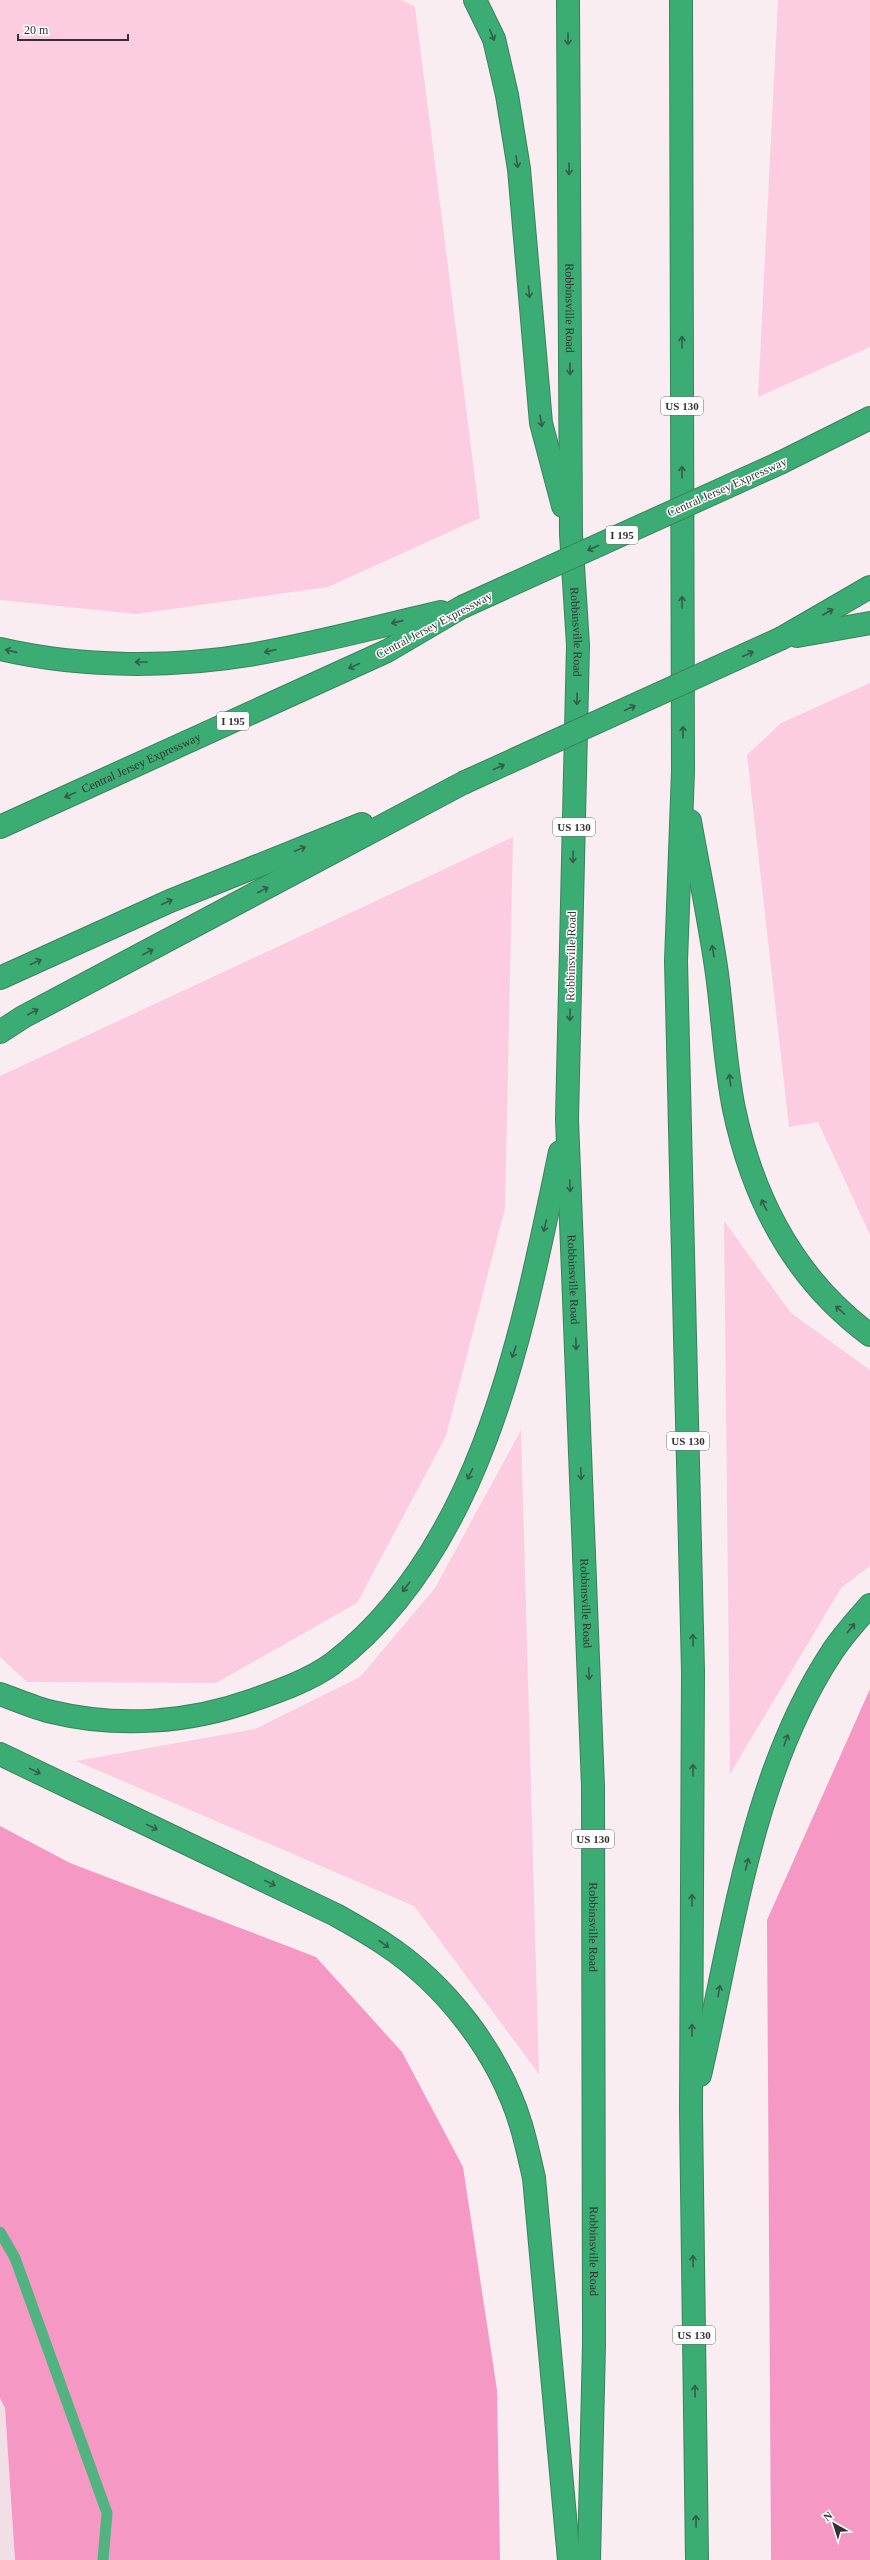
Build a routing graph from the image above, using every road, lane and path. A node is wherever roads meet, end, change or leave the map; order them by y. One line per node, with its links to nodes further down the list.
1 (475, 0): 9 (highway, one-way to 9)
2 (568, 0): 9 (highway, Robbinsville Road / US 130, one-way to 9)
3 (681, 0): 5 (highway, US 130)
4 (696, 0): 5 (highway)
5 (682, 42): 15 (highway, US 130, one-way to 5)
6 (870, 418): 8 (highway)
7 (870, 427): 8 (highway, Central Jersey Expressway / I 195)
8 (782, 462): 11 (highway, Central Jersey Expressway / I 195, one-way to 11, bridge)
9 (571, 534): 20 (highway, Robbinsville Road / US 130, one-way to 20)
10 (870, 587): 13 (highway, one-way to 10)
11 (462, 607): 14 (highway, one-way to 14); 17 (highway, Central Jersey Expressway / I 195, one-way to 17)
12 (870, 623): 13 (highway)
13 (782, 638): 16 (highway, one-way to 13, bridge)
14 (0, 649)
15 (682, 771): 21 (highway, one-way to 15); 25 (highway, US 130, one-way to 15)
16 (463, 783): 18 (highway, one-way to 16); 19 (highway, one-way to 16)
17 (0, 827)
18 (0, 978)
19 (0, 1032)
20 (567, 1119): 23 (highway, one-way to 23); 27 (highway, Robbinsville Road / US 130, one-way to 27)
21 (870, 1334)
22 (870, 1605): 25 (highway, one-way to 22)
23 (0, 1694)
24 (0, 1754): 26 (highway, one-way to 26)
25 (691, 2111): 28 (highway, US 130, one-way to 25)
26 (569, 2560)
27 (589, 2560)
28 (697, 2560)

